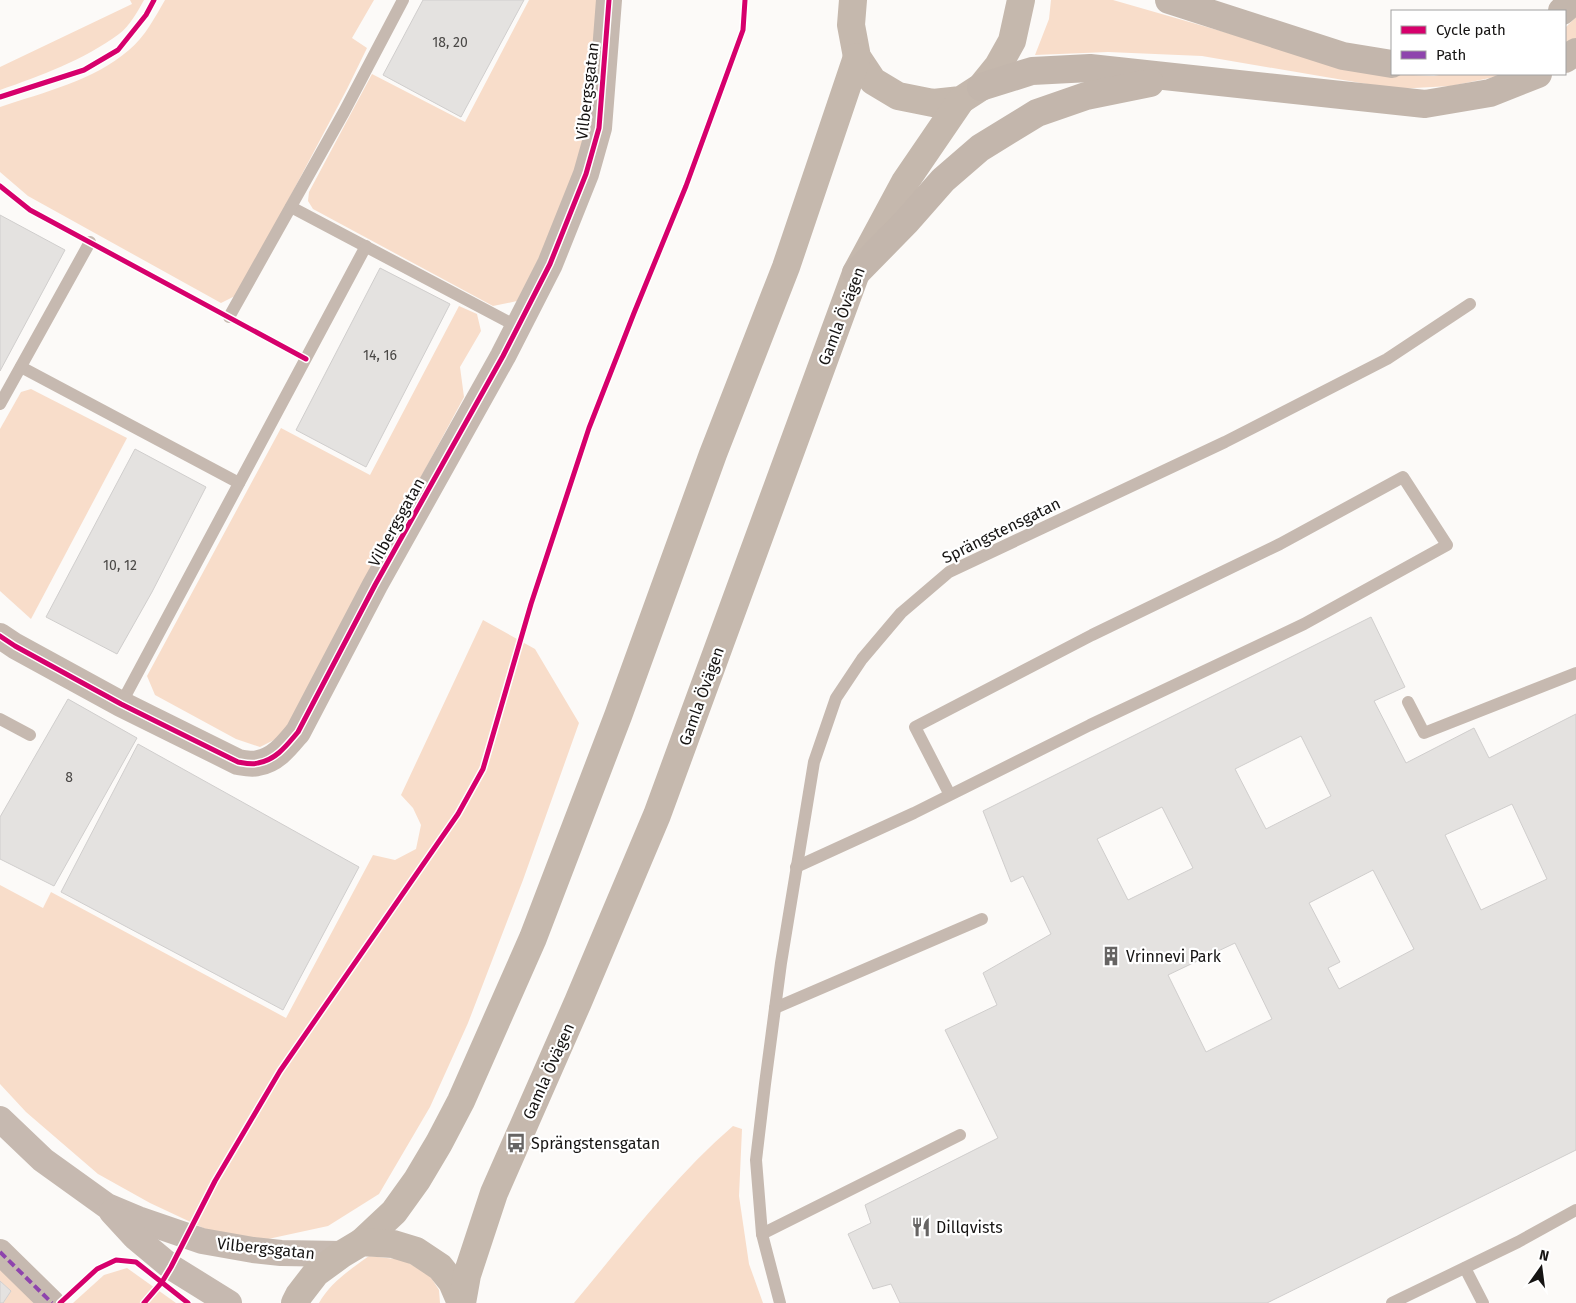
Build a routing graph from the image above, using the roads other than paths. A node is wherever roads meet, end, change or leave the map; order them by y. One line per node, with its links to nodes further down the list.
1 (403, 0): 13 (lane)
2 (609, 0): 19 (street, Vilbergsgatan)
3 (853, 0): 8 (main road)
4 (1021, 0): 12 (main road, Gamla Övägen)
5 (1169, 0): 9 (highway)
6 (1575, 0): 7 (highway)
7 (1563, 10)
8 (857, 57): 12 (main road); 38 (main road)
9 (1391, 64)
10 (1536, 75): 11 (highway)
11 (1179, 77): 12 (highway); 16 (highway)
12 (971, 93): 16 (main road, Gamla Övägen)
13 (291, 206): 15 (lane); 18 (lane)
14 (90, 242): 20 (lane)
15 (366, 246): 19 (lane); 22 (lane)
16 (856, 273): 44 (main road, Gamla Övägen)
17 (1470, 304): 30 (lane, Sprängstensgatan)
18 (229, 318)
19 (518, 327): 26 (street, Vilbergsgatan)
20 (20, 367): 21 (lane); 22 (lane)
21 (0, 404)
22 (239, 483): 26 (lane)
23 (0, 636): 26 (street, Vilbergsgatan)
24 (1576, 673): 25 (lane)
25 (1408, 702)
26 (121, 704)
27 (0, 719): 28 (lane)
28 (30, 735)
29 (950, 795): 29 (lane); 30 (lane)
30 (796, 867): 32 (lane, Sprängstensgatan)
31 (982, 919): 32 (lane)
32 (775, 1008): 37 (lane, Sprängstensgatan)
33 (0, 1119): 35 (street, Vilbergsgatan)
34 (960, 1135): 37 (lane)
35 (106, 1206): 38 (street, Vilbergsgatan); 42 (street, Vilbergsgatan)
36 (1576, 1210): 40 (lane)
37 (762, 1234): 45 (lane, Sprängstensgatan)
38 (352, 1248): 43 (main road); 44 (main road)
39 (0, 1252): 41 (street)
40 (1466, 1268): 46 (lane); 47 (lane)
41 (52, 1303)
42 (229, 1303)
43 (295, 1303)
44 (462, 1303)
45 (780, 1303)
46 (1392, 1303)
47 (1483, 1303)

